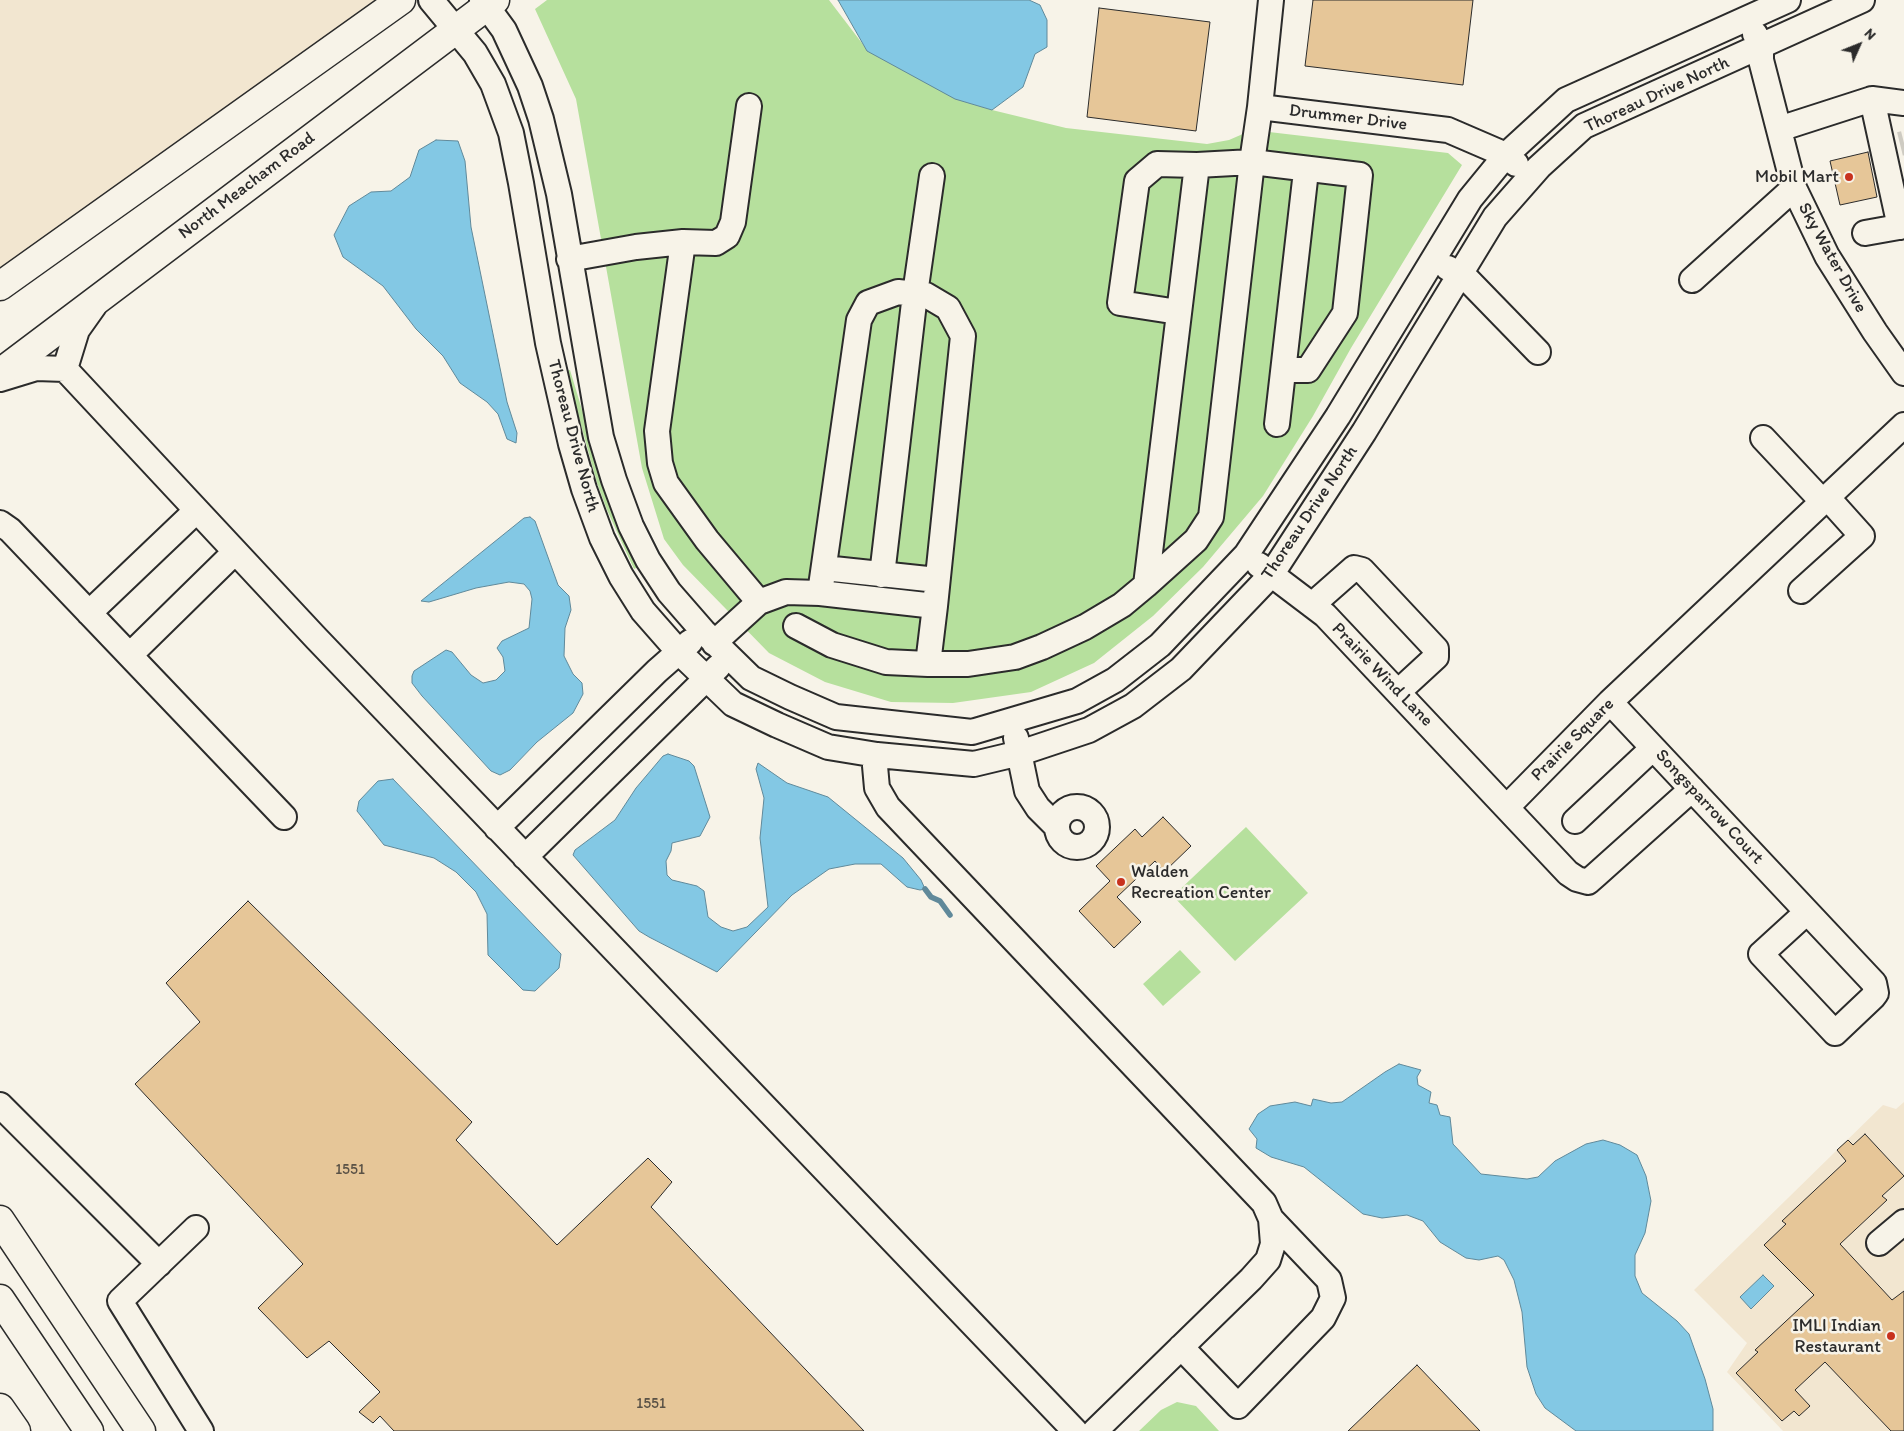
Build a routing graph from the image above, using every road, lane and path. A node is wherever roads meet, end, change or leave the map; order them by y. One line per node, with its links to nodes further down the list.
1 (401, 0): 32 (main road)
2 (431, 0): 8 (street, Thoreau Drive North)
3 (1271, 0): 13 (street)
4 (1788, 0): 7 (street, Thoreau Drive North)
5 (1862, 0): 9 (street, Thoreau Drive North)
6 (488, 2): 8 (main road, North Meacham Road); 27 (street, Thoreau Drive North)
7 (1748, 19): 9 (street, Sky Water Drive); 15 (street, Thoreau Drive North)
8 (455, 30): 31 (main road, North Meacham Road); 62 (street, Thoreau Drive North)
9 (1761, 47): 14 (street, Sky Water Drive); 21 (street, Thoreau Drive North)
10 (1872, 99): 11 (street); 14 (street); 19 (street)
11 (1904, 103)
12 (749, 106): 26 (street)
13 (1260, 107): 15 (street, Drummer Drive); 16 (street)
14 (1779, 129): 22 (street, Sky Water Drive)
15 (1506, 155): 21 (street, Drummer Drive); 28 (street, Thoreau Drive North)
16 (1252, 162): 17 (street); 18 (street); 53 (street)
17 (1197, 165): 34 (street); 34 (street)
18 (1306, 170): 37 (street); 37 (street)
19 (1896, 170): 23 (street)
20 (932, 176): 33 (street)
21 (1532, 176): 29 (street, Thoreau Drive North)
22 (1794, 188): 30 (street); 39 (street, Sky Water Drive)
23 (1899, 194): 24 (street)
24 (1902, 227): 25 (street)
25 (1865, 233)
26 (683, 242): 27 (street); 56 (street)
27 (570, 259): 61 (street, Thoreau Drive North)
28 (1433, 259): 29 (street); 48 (street, Thoreau Drive North)
29 (1460, 275): 35 (street); 51 (street, Thoreau Drive North)
30 (1692, 280)
31 (117, 284): 36 (street); 38 (main road, North Meacham Road)
32 (0, 286)
33 (915, 294): 49 (street); 50 (street); 52 (street)
34 (1178, 312): 53 (street)
35 (1538, 352)
36 (65, 369): 40 (street); 45 (street)
37 (1284, 370): 41 (street)
38 (0, 373)
39 (1904, 373)
40 (0, 379)
41 (1277, 424)
42 (1904, 425): 44 (street)
43 (1763, 438): 44 (street)
44 (1825, 499): 54 (street); 67 (street, Prairie Square)
45 (196, 511): 47 (street); 59 (street)
46 (0, 523): 59 (street)
47 (235, 552): 63 (street); 76 (street)
48 (1246, 555): 51 (street, Prairie Wind Lane); 68 (street, Thoreau Drive North)
49 (824, 568): 50 (street); 55 (street)
50 (882, 575): 52 (street)
51 (1271, 575): 58 (street, Prairie Wind Lane); 70 (street, Thoreau Drive North)
52 (937, 580): 57 (street)
53 (1146, 585): 64 (street)
54 (1801, 591)
55 (820, 593): 56 (street); 57 (street)
56 (759, 602): 61 (street)
57 (935, 606): 64 (street)
58 (1312, 606): 66 (street, Prairie Wind Lane); 66 (street)
59 (89, 612): 63 (street)
60 (796, 626): 64 (street)
61 (715, 644): 62 (street); 65 (street); 68 (street, Thoreau Drive North)
62 (679, 652): 65 (street, Thoreau Drive North); 76 (street)
63 (130, 655): 74 (street)
64 (928, 664)
65 (706, 678): 71 (street, Thoreau Drive North); 78 (street)
66 (1398, 692): 73 (street, Prairie Wind Lane)
67 (1610, 702): 69 (street, Songsparrow Court); 73 (street, Prairie Square)
68 (1011, 722): 70 (street)
69 (1653, 748): 72 (street, Songsparrow Court); 75 (street)
70 (1020, 753): 71 (street, Thoreau Drive North); 77 (street)
71 (877, 754): 81 (street)
72 (1692, 789): 73 (street); 79 (street, Songsparrow Court)
73 (1508, 807)
74 (284, 817)
75 (1575, 821)
76 (497, 828): 78 (street)
77 (1057, 828)
78 (525, 857): 92 (street)
79 (1807, 912): 79 (street, Songsparrow Court)
80 (0, 1105): 84 (street)
81 (1271, 1219): 86 (street); 86 (street)
82 (0, 1220): 90 (main road)
83 (196, 1228): 84 (street)
84 (159, 1264): 91 (street)
85 (0, 1299): 89 (main road)
86 (1181, 1347): 93 (street)
87 (0, 1408): 88 (main road)
88 (16, 1431)
89 (89, 1431)
90 (141, 1431)
91 (201, 1431)
92 (1075, 1431)
93 (1095, 1431)

